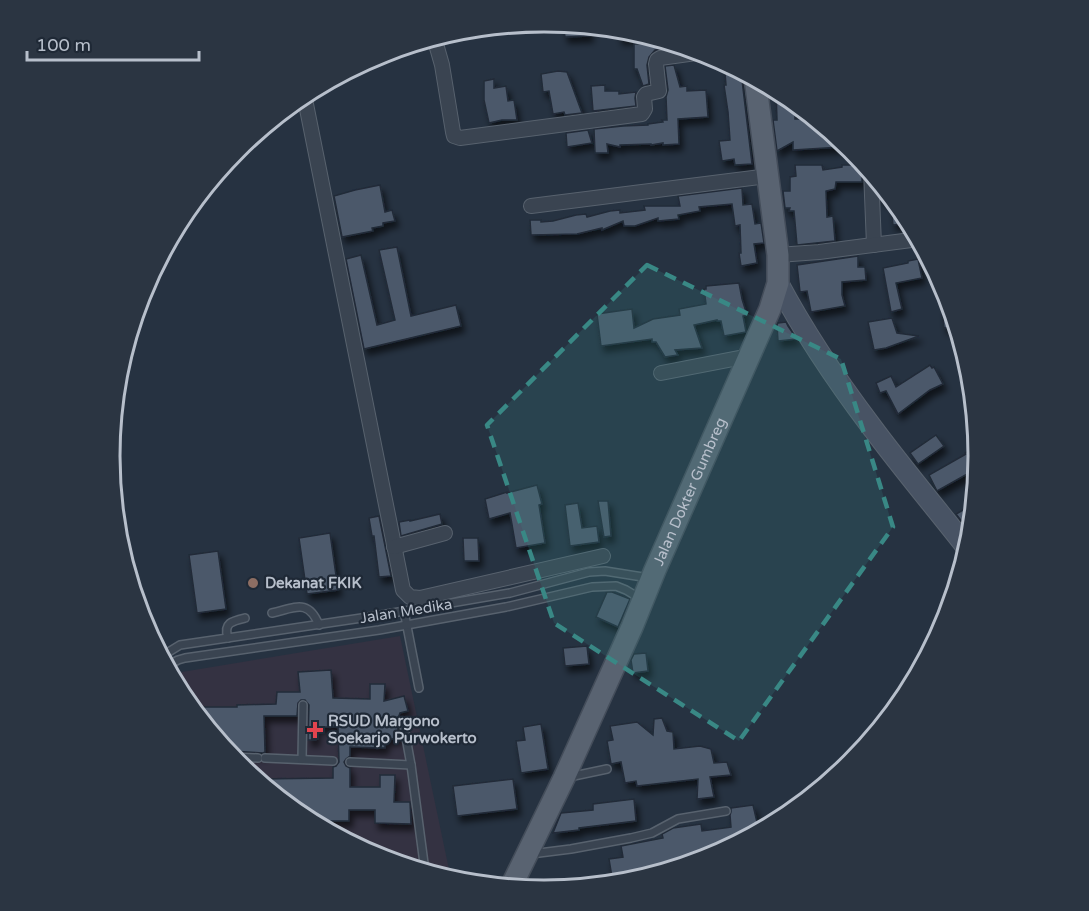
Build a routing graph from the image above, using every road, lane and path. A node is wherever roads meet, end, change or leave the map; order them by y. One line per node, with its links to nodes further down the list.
1 (436, 46): 2 (street)
2 (683, 55)
3 (756, 88): 5 (main road, Jalan Dokter Gumbreg)
4 (306, 105): 16 (street)
5 (768, 176): 7 (street); 10 (main road, Jalan Dokter Gumbreg)
6 (872, 186): 9 (street)
7 (531, 206)
8 (910, 240): 9 (street)
9 (874, 245): 10 (street)
10 (778, 255): 11 (main road, Jalan Dokter Gumbreg)
11 (778, 283): 12 (main road, Jalan Dokter Gumbreg); 15 (street)
12 (749, 356): 13 (street); 19 (main road, Jalan Dokter Gumbreg)
13 (661, 372)
14 (445, 533): 16 (street)
15 (960, 539)
16 (394, 547): 17 (street)
17 (603, 556)
18 (590, 572): 19 (lane, Jalan Medika); 20 (lane); 22 (lane, Jalan Medika)
19 (652, 578): 21 (main road, Jalan Dokter Gumbreg)
20 (592, 587): 21 (lane, Jalan Medika); 25 (lane, Jalan Medika)
21 (643, 600): 39 (main road, Jalan Dokter Gumbreg)
22 (404, 611): 25 (lane); 26 (lane, Jalan Medika)
23 (272, 613): 26 (lane)
24 (245, 618): 27 (lane)
25 (407, 624): 29 (lane, Jalan Medika); 30 (lane)
26 (319, 625): 27 (lane, Jalan Medika)
27 (228, 639): 28 (lane, Jalan Medika)
28 (169, 652)
29 (174, 662)
30 (419, 688)
31 (303, 705): 34 (lane)
32 (403, 721): 37 (lane)
33 (248, 758): 34 (lane)
34 (302, 759): 35 (lane)
35 (333, 761)
36 (350, 762): 37 (lane)
37 (411, 765): 42 (lane)
38 (607, 769): 39 (lane)
39 (564, 778): 41 (main road, Jalan Dokter Gumbreg)
40 (726, 811): 41 (lane)
41 (525, 855): 43 (main road, Jalan Dokter Gumbreg)
42 (424, 862)
43 (515, 879)

